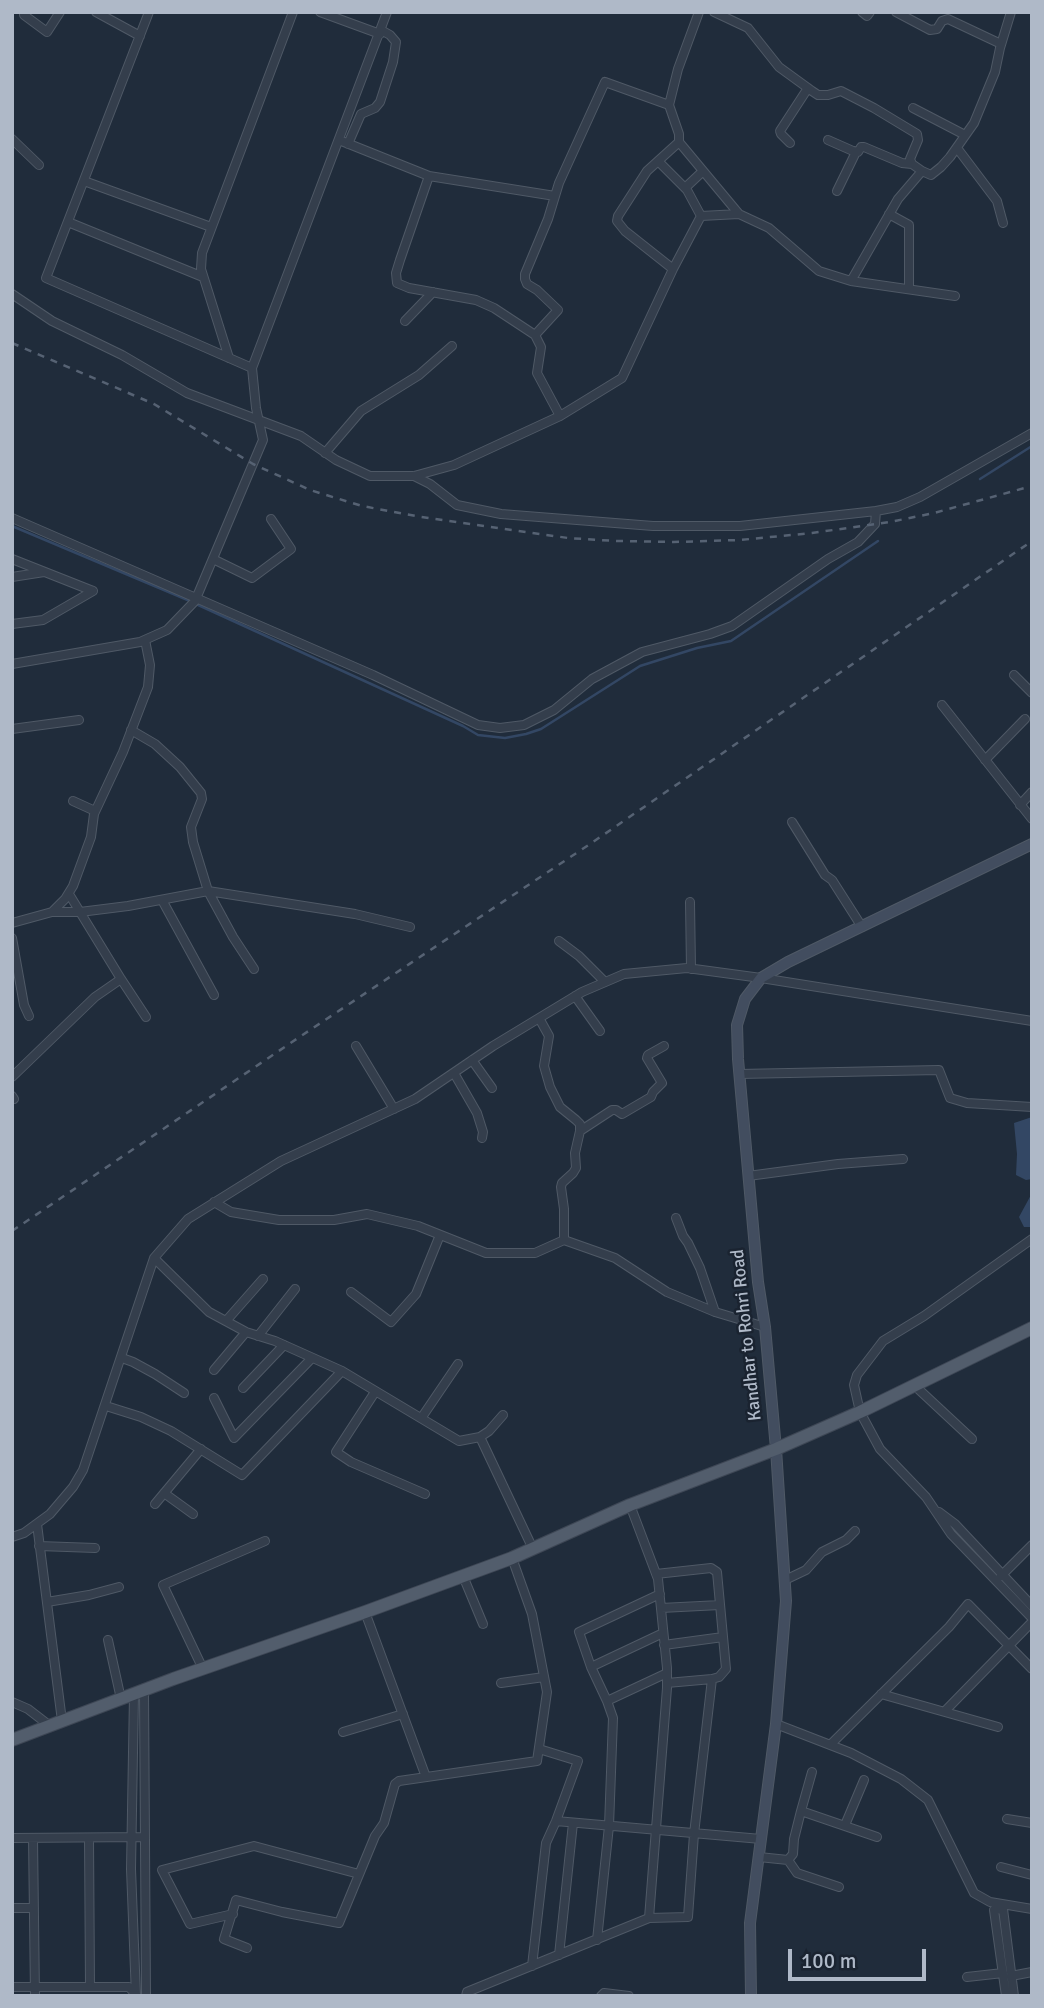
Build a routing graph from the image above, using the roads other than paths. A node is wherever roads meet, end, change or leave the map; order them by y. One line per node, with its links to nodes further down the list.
1 (24, 12): 2 (street)
2 (60, 12)
3 (96, 12): 15 (street)
4 (149, 12): 15 (street)
5 (293, 12): 44 (street)
6 (320, 12): 14 (street)
7 (387, 12): 14 (street)
8 (699, 12): 18 (street)
9 (714, 12): 17 (street)
10 (862, 12): 11 (street)
11 (870, 12)
12 (896, 12): 16 (street)
13 (1010, 12): 16 (street)
14 (380, 32): 21 (street); 25 (street)
15 (140, 36): 35 (street)
16 (1001, 44): 20 (street)
17 (808, 88): 26 (street); 30 (street)
18 (669, 104): 23 (street); 38 (street)
19 (913, 108): 20 (street)
20 (965, 135): 27 (street)
21 (339, 140): 25 (street); 56 (street)
22 (828, 140): 28 (street)
23 (679, 142): 29 (street); 32 (street)
24 (14, 143): 31 (street)
25 (348, 144): 34 (street)
26 (790, 144)
27 (957, 148): 33 (street); 43 (street)
28 (856, 152): 30 (street); 37 (street)
29 (658, 160): 36 (street); 45 (street)
30 (912, 164): 33 (street)
31 (39, 165)
32 (703, 171): 36 (street); 39 (street)
33 (922, 171): 40 (street)
34 (429, 176): 38 (street); 49 (street)
35 (84, 181): 42 (street); 44 (street)
36 (685, 188): 41 (street)
37 (836, 191)
38 (555, 196): 53 (street)
39 (739, 214): 41 (street); 47 (street)
40 (889, 214): 47 (street); 48 (street)
41 (701, 216): 45 (street)
42 (68, 222): 46 (street); 55 (street)
43 (1003, 223)
44 (211, 227): 46 (street)
45 (673, 268): 57 (street)
46 (203, 277): 55 (street)
47 (851, 281): 48 (street)
48 (909, 289): 51 (street)
49 (433, 292): 52 (street); 53 (street)
50 (12, 294): 58 (street)
51 (955, 296)
52 (405, 321)
53 (535, 335): 57 (street)
54 (452, 346): 60 (street)
55 (229, 358): 56 (street)
56 (251, 369): 58 (street)
57 (560, 416): 61 (street)
58 (258, 420): 60 (street); 66 (street)
59 (1032, 433): 62 (street)
60 (325, 453): 61 (street)
61 (414, 476): 62 (street)
62 (876, 511): 69 (street)
63 (12, 518): 69 (street)
64 (271, 519): 66 (street)
65 (12, 559): 67 (street)
66 (213, 559): 69 (street)
67 (45, 572): 68 (street); 70 (street)
68 (12, 577)
69 (194, 602): 71 (street)
70 (12, 624)
71 (145, 640): 72 (street); 79 (street)
72 (12, 664)
73 (1014, 675): 74 (street)
74 (1032, 693)
75 (942, 705): 80 (street)
76 (1025, 719): 80 (street)
77 (79, 720): 78 (street)
78 (12, 729)
79 (131, 730): 84 (street); 88 (street)
80 (985, 760): 83 (street)
81 (1032, 792): 83 (street)
82 (73, 801): 84 (street)
83 (1020, 804): 85 (street)
84 (95, 811): 89 (street)
85 (1032, 820)
86 (792, 822): 96 (street)
87 (1032, 844): 96 (street, Kandhar to Rohri Road)
88 (208, 891): 90 (street); 95 (street); 99 (street)
89 (69, 894): 92 (street); 93 (street)
90 (162, 900): 93 (street); 104 (street)
91 (690, 902): 100 (street)
92 (52, 912): 93 (street); 94 (street)
93 (80, 912): 102 (street)
94 (12, 923)
95 (410, 927)
96 (862, 927): 101 (street, Kandhar to Rohri Road)
97 (12, 938): 106 (street)
98 (559, 941): 103 (street)
99 (254, 969)
100 (691, 969): 101 (street); 103 (street)
101 (761, 978): 109 (street); 115 (street, Kandhar to Rohri Road)
102 (121, 979): 107 (street); 116 (street)
103 (605, 982): 105 (street)
104 (214, 995)
105 (575, 996): 108 (street); 110 (street)
106 (29, 1016)
107 (146, 1017)
108 (539, 1018): 113 (street); 120 (street)
109 (1032, 1021)
110 (600, 1031)
111 (356, 1046): 119 (street)
112 (664, 1046): 120 (street)
113 (472, 1060): 114 (street); 117 (street)
114 (454, 1073): 119 (street); 121 (street)
115 (739, 1074): 118 (street); 123 (street, Kandhar to Rohri Road)
116 (12, 1077)
117 (492, 1088)
118 (1032, 1107)
119 (394, 1109): 124 (street)
120 (580, 1131): 128 (street)
121 (482, 1138)
122 (903, 1160): 123 (street)
123 (748, 1176): 135 (street, Kandhar to Rohri Road)
124 (214, 1202): 126 (street); 129 (street)
125 (676, 1218): 133 (street)
126 (440, 1235): 128 (street); 132 (street)
127 (1032, 1239): 151 (street)
128 (564, 1240): 133 (street)
129 (154, 1258): 134 (street); 140 (street)
130 (263, 1279): 134 (street)
131 (295, 1289): 138 (street)
132 (351, 1292)
133 (715, 1312): 135 (street)
134 (226, 1321): 137 (street)
135 (765, 1327): 157 (street, Kandhar to Rohri Road)
136 (1032, 1328): 145 (main road)
137 (246, 1332): 138 (street); 143 (street)
138 (258, 1336): 139 (street)
139 (284, 1345): 141 (street); 146 (street)
140 (122, 1358): 147 (street); 150 (street)
141 (313, 1358): 144 (street); 149 (street)
142 (458, 1364): 153 (street)
143 (214, 1370)
144 (342, 1371): 148 (street); 156 (street)
145 (914, 1385): 151 (main road); 155 (street)
146 (243, 1388)
147 (184, 1392)
148 (375, 1392): 153 (street); 159 (street)
149 (214, 1398)
150 (106, 1406): 156 (street); 163 (street)
151 (860, 1412): 157 (main road); 174 (street)
152 (503, 1415): 154 (street)
153 (422, 1417): 154 (street)
154 (480, 1437): 170 (street)
155 (972, 1439)
156 (201, 1449): 158 (street)
157 (776, 1449): 161 (main road); 175 (street, Kandhar to Rohri Road)
158 (164, 1493): 160 (street); 162 (street)
159 (425, 1494)
160 (155, 1504)
161 (630, 1505): 170 (main road); 172 (street)
162 (193, 1514)
163 (37, 1524): 165 (street); 168 (street)
164 (855, 1531): 175 (street)
165 (12, 1537)
166 (265, 1541): 191 (street)
167 (1032, 1545): 174 (street)
168 (39, 1546): 169 (street); 178 (street)
169 (95, 1548)
170 (533, 1549): 171 (main road)
171 (512, 1558): 173 (main road); 193 (street)
172 (656, 1573): 177 (street); 179 (street)
173 (463, 1576): 182 (main road); 184 (street)
174 (999, 1578): 180 (street); 183 (street)
175 (785, 1580): 205 (street, Kandhar to Rohri Road)
176 (119, 1587): 178 (street)
177 (660, 1594): 181 (street); 190 (street)
178 (47, 1602): 204 (street)
179 (720, 1605): 181 (street); 186 (street)
180 (1032, 1606)
181 (661, 1608): 185 (street)
182 (365, 1612): 191 (main road); 203 (street)
183 (1032, 1620): 189 (street)
184 (483, 1624)
185 (663, 1633): 188 (street); 190 (street)
186 (723, 1637): 188 (street); 195 (street)
187 (108, 1640): 199 (street)
188 (664, 1645): 194 (street)
189 (1008, 1646): 192 (street); 198 (street); 202 (street)
190 (591, 1667): 200 (street)
191 (203, 1669): 197 (main road)
192 (1032, 1669)
193 (544, 1677): 196 (street); 210 (street)
194 (667, 1678): 195 (street); 200 (street); 221 (street)
195 (712, 1679): 222 (street)
196 (501, 1683)
197 (139, 1692): 199 (main road); 223 (street); 228 (street)
198 (881, 1694): 202 (street); 209 (street)
199 (121, 1699): 204 (main road)
200 (607, 1701): 220 (street)
201 (12, 1702): 204 (street)
202 (945, 1711): 206 (street)
203 (403, 1714): 207 (street); 212 (street)
204 (56, 1723): 208 (main road)
205 (776, 1724): 209 (street); 229 (street, Kandhar to Rohri Road)
206 (998, 1727)
207 (343, 1732)
208 (12, 1740)
209 (830, 1745): 238 (street)
210 (539, 1749): 212 (street); 216 (street)
211 (812, 1772): 214 (street)
212 (426, 1777): 233 (street)
213 (864, 1780): 219 (street)
214 (801, 1811): 219 (street); 231 (street)
215 (1007, 1819): 218 (street)
216 (556, 1821): 217 (street); 244 (street)
217 (573, 1823): 220 (street); 243 (street)
218 (1032, 1823)
219 (845, 1825): 224 (street)
220 (609, 1826): 221 (street); 241 (street)
221 (656, 1831): 222 (street); 240 (street)
222 (694, 1834): 229 (street); 240 (street)
223 (144, 1837): 228 (street); 252 (street)
224 (877, 1837)
225 (12, 1838): 226 (street)
226 (33, 1838): 227 (street); 237 (street)
227 (89, 1838): 228 (street); 249 (street)
228 (132, 1838): 251 (street)
229 (761, 1839): 230 (street, Kandhar to Rohri Road)
230 (759, 1857): 231 (street); 256 (street, Kandhar to Rohri Road)
231 (788, 1860): 235 (street)
232 (1000, 1867): 234 (street)
233 (359, 1874): 239 (street); 239 (street)
234 (1032, 1875)
235 (839, 1887)
236 (12, 1908): 237 (street)
237 (34, 1908): 250 (street)
238 (1032, 1909)
239 (233, 1913): 242 (street)
240 (649, 1918): 241 (street)
241 (597, 1940): 243 (street)
242 (247, 1948)
243 (559, 1955): 244 (street)
244 (532, 1966): 253 (street)
245 (1032, 1972): 246 (street)
246 (1007, 1974): 246 (street); 247 (street); 257 (street); 258 (street)
247 (967, 1977)
248 (12, 1987): 250 (street)
249 (86, 1990): 250 (street); 251 (street)
250 (35, 1991)
251 (137, 1995)
252 (146, 1996)
253 (466, 1996)
254 (601, 1996): 255 (street)
255 (629, 1996)
256 (751, 1996)
257 (1006, 1996)
258 (1014, 1996)

